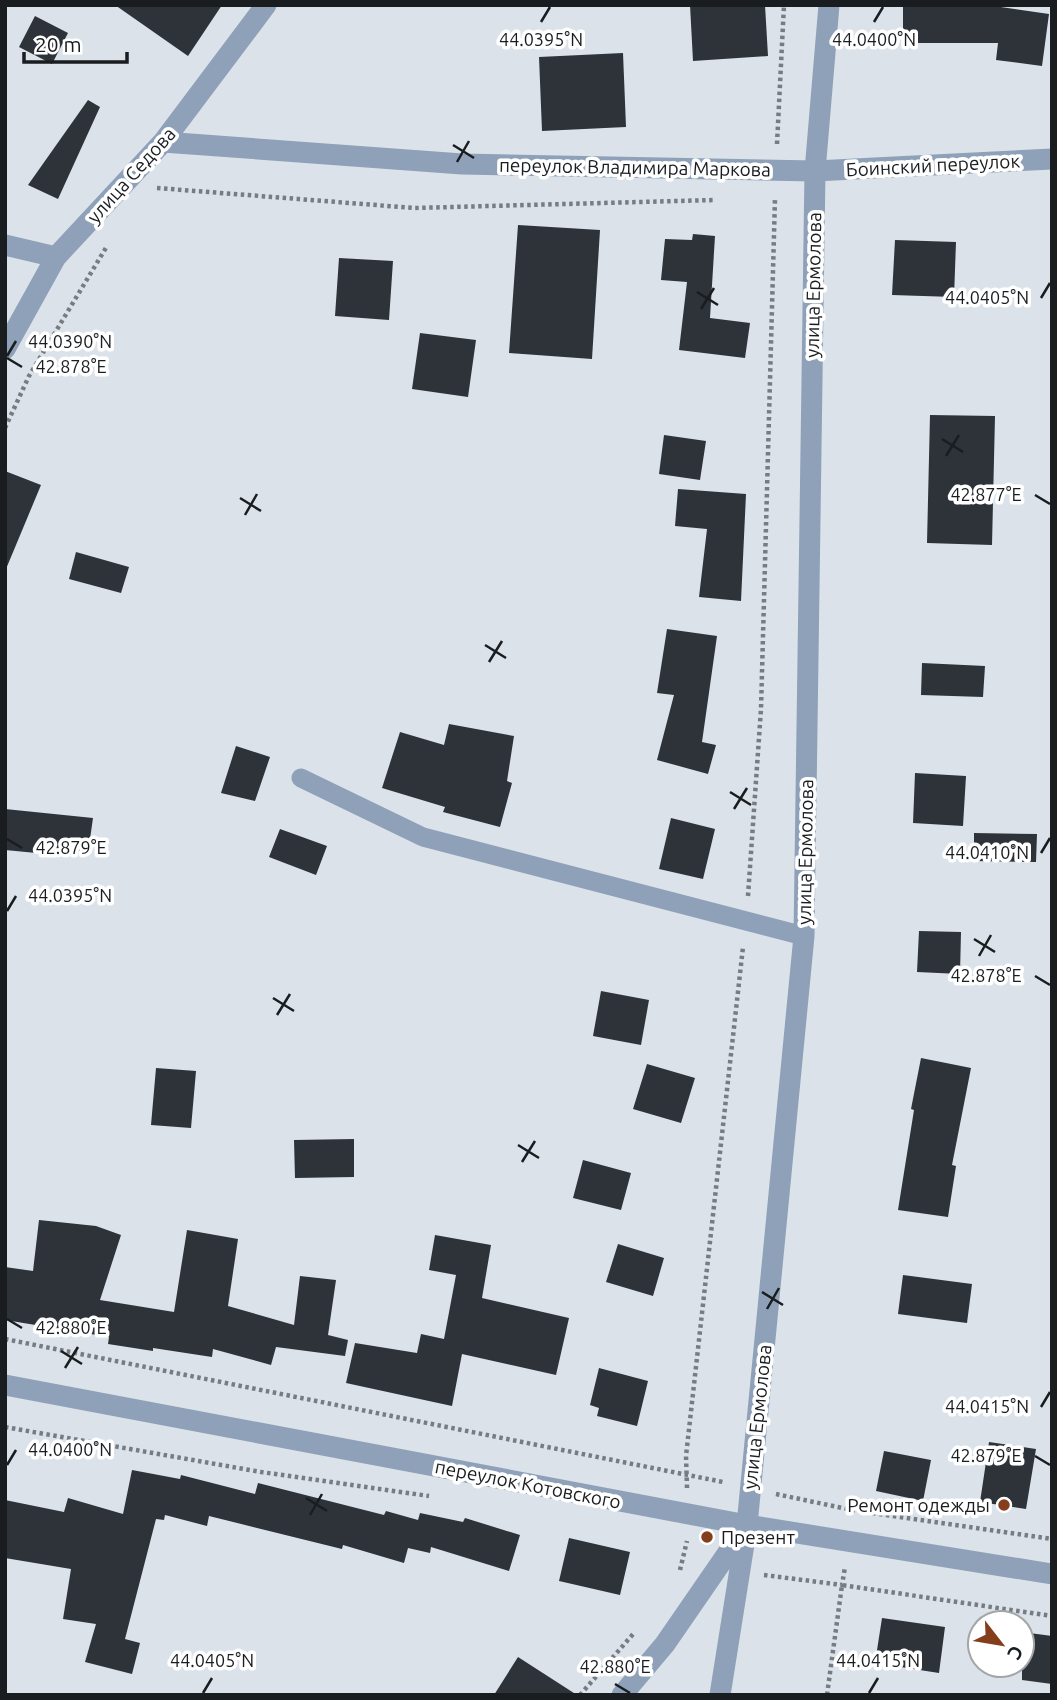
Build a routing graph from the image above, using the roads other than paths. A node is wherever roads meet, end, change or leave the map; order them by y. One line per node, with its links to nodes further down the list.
1 (266, 5): 3 (street, улица Седова)
2 (829, 5): 5 (street, улица Ермолова)
3 (163, 142): 5 (street, переулок Владимира Маркова); 7 (street, улица Седова)
4 (1052, 159): 5 (street, Боинский переулок)
5 (815, 171): 10 (street, улица Ермолова)
6 (5, 245): 7 (street)
7 (56, 257): 8 (street, улица Седова)
8 (5, 349)
9 (301, 778): 10 (lane)
10 (804, 936): 12 (street, улица Ермолова)
11 (5, 1385): 12 (street, переулок Котовского)
12 (747, 1525): 13 (street, переулок Котовского); 14 (street); 15 (street, улица Ермолова)
13 (1052, 1574)
14 (622, 1695)
15 (720, 1695)

